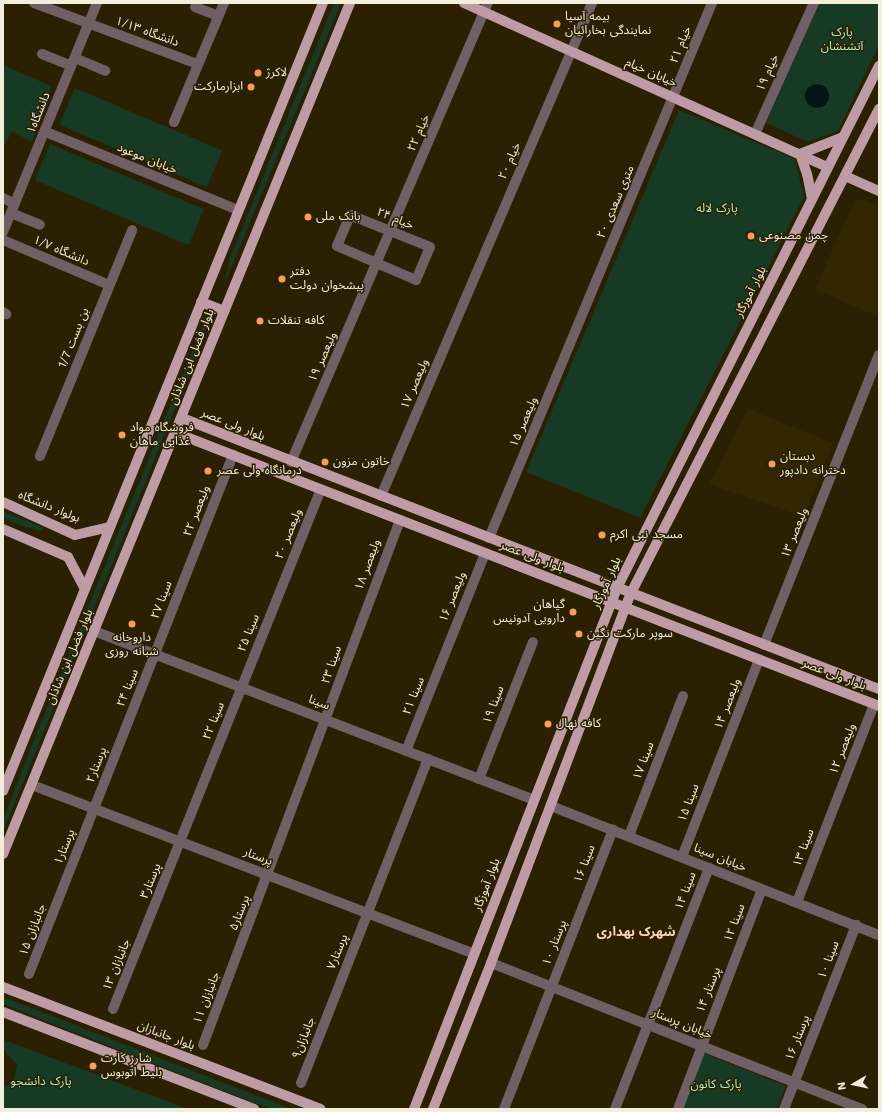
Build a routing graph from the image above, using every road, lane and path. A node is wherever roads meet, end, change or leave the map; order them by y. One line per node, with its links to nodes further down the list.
1 (34, 3): 13 (street, دانشگاه ۱/۱۳)
2 (97, 3): 13 (street, دانشگاه۱)
3 (224, 3): 12 (street)
4 (323, 3): 33 (main road, بلوار فضل ابن شاذان)
5 (350, 3): 44 (main road, بلوار فضل ابن شاذان)
6 (464, 3): 11 (main road, خیابان خیام)
7 (592, 3): 14 (street, خیام ۲۰)
8 (712, 3): 20 (street, خیام ۲۱)
9 (814, 3): 24 (street, خیام ۱۹)
10 (195, 7): 12 (street)
11 (486, 8): 14 (main road, خیابان خیام); 38 (street, خیام ۲۲)
12 (218, 16): 17 (street)
13 (88, 24): 16 (street, دانشگاه۱); 17 (street, دانشگاه ۱/۱۳)
14 (572, 52): 20 (main road, خیابان خیام); 41 (street, خیام ۲۰)
15 (42, 54): 16 (street)
16 (73, 62): 19 (street); 23 (street, دانشگاه۱)
17 (197, 64): 22 (street)
18 (879, 66): 25 (main road, بلوار آموزگار)
19 (105, 71)
20 (674, 97): 24 (main road, خیابان خیام); 45 (street, ۲۰ متری سعدی)
21 (879, 109): 28 (main road)
22 (174, 122)
23 (46, 132): 32 (street, دانشگاه۱); 33 (street, خیابان موعود)
24 (755, 134): 26 (main road, خیابان خیام)
25 (843, 137): 26 (main road); 27 (main road, بلوار آموزگار)
26 (800, 154): 27 (main road, خیابان خیام); 31 (main road)
27 (828, 167): 31 (main road, بلوار آموزگار)
28 (845, 176): 29 (main road); 48 (main road)
29 (879, 191)
30 (3, 198): 32 (street)
31 (812, 199): 47 (main road, بلوار آموزگار)
32 (15, 204): 34 (street, دانشگاه۱)
33 (238, 210): 43 (main road, بلوار فضل ابن شاذان)
34 (11, 213): 35 (street); 37 (street, دانشگاه۱)
35 (40, 225)
36 (132, 230): 42 (street, بن بست 1/7)
37 (3, 232)
38 (391, 232): 40 (street, خیام ۲۲); 40 (street, خیام ۲۴); 40 (street, خیام ۲۴)
39 (3, 240): 42 (street, دانشگاه ۱/۷)
40 (378, 263): 55 (street, ولیعصر ۱۹)
41 (472, 281): 57 (street, ولیعصر ۱۷)
42 (109, 285): 54 (street, بن بست 1/7)
43 (201, 302): 44 (main road); 60 (main road, بلوار فضل ابن شاذان)
44 (224, 311): 49 (main road, بلوار فضل ابن شاذان)
45 (583, 317): 62 (street, ولیعصر ۱۵)
46 (879, 355): 74 (street, ولیعصر ۱۳)
47 (721, 380): 48 (main road); 66 (main road, بلوار آموزگار)
48 (736, 388): 68 (main road)
49 (182, 418): 50 (main road, بلوار فضل ابن شاذان); 51 (main road, بلوار ولی عصر)
50 (176, 433): 52 (main road, بلوار ولی عصر); 72 (main road, بلوار فضل ابن شاذان)
51 (225, 437): 52 (main road); 55 (main road, بلوار ولی عصر)
52 (220, 450): 53 (main road, بلوار ولی عصر)
53 (233, 455): 56 (main road, بلوار ولی عصر); 64 (street, ولیعصر ۲۲)
54 (40, 456)
55 (292, 462): 57 (main road, بلوار ولی عصر)
56 (321, 489): 59 (main road, بلوار ولی عصر); 65 (street, ولیعصر ۲۰)
57 (381, 496): 62 (main road, بلوار ولی عصر)
58 (3, 502): 60 (main road, بولوار دانشگاه)
59 (400, 520): 63 (main road, بلوار ولی عصر); 71 (street, ولیعصر ۱۸)
60 (110, 527): 67 (main road, بلوار فضل ابن شاذان)
61 (3, 529): 67 (main road)
62 (489, 538): 66 (main road, بلوار ولی عصر)
63 (485, 553): 69 (main road, بلوار ولی عصر); 76 (street, ولیعصر ۱۶)
64 (194, 555): 77 (street, سینا ۲۷)
65 (281, 588): 83 (street, سینا ۲۵)
66 (617, 588): 68 (main road, بلوار ولی عصر); 69 (main road, بلوار آموزگار)
67 (85, 589): 93 (main road, بلوار فضل ابن شاذان)
68 (632, 593): 70 (main road); 74 (main road, بلوار ولی عصر)
69 (612, 602): 70 (main road, بلوار ولی عصر); 75 (main road, بلوار آموزگار)
70 (626, 608): 78 (main road); 79 (main road, بلوار ولی عصر)
71 (362, 619): 86 (street, سینا ۲۳)
72 (94, 631): 77 (street, سینا); 92 (main road, بلوار فضل ابن شاذان)
73 (533, 642): 91 (street, سینا ۱۹)
74 (764, 645): 80 (main road, بلوار ولی عصر)
75 (592, 651): 78 (main road); 95 (main road, بلوار آموزگار)
76 (446, 652): 88 (street, سینا ۲۱)
77 (155, 654): 83 (street, سینا); 87 (street, سینا ۲۴)
78 (607, 657): 97 (main road)
79 (759, 659): 81 (main road, بلوار ولی عصر); 89 (street, ولیعصر ۱۴)
80 (832, 671): 81 (main road); 82 (main road, بلوار ولی عصر)
81 (826, 686): 85 (main road, بلوار ولی عصر)
82 (878, 686)
83 (242, 688): 86 (street, سینا); 101 (street, سینا ۲۲)
84 (683, 696): 100 (street, سینا ۱۷)
85 (877, 705): 96 (street, ولیعصر ۱۲)
86 (327, 720): 88 (street, سینا); 94 (street, سینا ۲۳)
87 (124, 732): 98 (street, پرستار۲)
88 (406, 750): 90 (street, سینا)
89 (721, 758): 103 (street, سینا ۱۵)
90 (428, 759): 91 (street, سینا); 110 (street, پرستار۷)
91 (479, 779): 95 (street, سینا)
92 (32, 785): 98 (street, پرستار); 102 (main road, بلوار فضل ابن شاذان)
93 (3, 792)
94 (298, 798): 105 (street, پرستار۵)
95 (534, 800): 114 (main road, بلوار آموزگار)
96 (836, 803): 108 (street, سینا ۱۳)
97 (551, 806): 99 (street, خیابان سینا); 116 (main road)
98 (94, 809): 101 (street, پرستار); 107 (street, پرستار۱)
99 (613, 830): 100 (street, خیابان سینا); 109 (street, سینا ۱۶)
100 (629, 836): 103 (street, خیابان سینا)
101 (180, 842): 105 (street, پرستار); 112 (street, پرستار۳)
102 (3, 854)
103 (682, 857): 104 (street, خیابان سینا)
104 (709, 868): 106 (street, خیابان سینا); 125 (street, سینا ۱۴)
105 (268, 875): 110 (street, پرستار); 115 (street, پرستار۵)
106 (762, 889): 108 (street, خیابان سینا); 117 (street, سینا ۱۲)
107 (60, 895): 118 (street, جانبازان ۱۵)
108 (797, 902): 111 (street, خیابان سینا)
109 (582, 908): 120 (street, پرستار ۱۰)
110 (367, 913): 114 (street, پرستار); 121 (street, پرستار۷)
111 (856, 926): 113 (street, خیابان سینا); 122 (street, سینا ۱۰)
112 (145, 930): 123 (street, جانبازان ۱۳)
113 (879, 935)
114 (474, 954): 132 (main road, بلوار آموزگار)
115 (236, 959): 126 (street, جانبازان ۱۱)
116 (491, 963): 120 (street, خیابان پرستار); 133 (main road)
117 (732, 967): 127 (street, پرستار ۱۴)
118 (29, 974)
119 (3, 987): 131 (main road, بلوار جانبازان)
120 (552, 987): 125 (street, خیابان پرستار); 134 (street, پرستار ۱۰)
121 (332, 1002): 129 (street, جانبازان۹)
122 (826, 1004): 128 (street, پرستار ۱۶)
123 (114, 1009)
124 (3, 1012): 130 (main road)
125 (648, 1024): 127 (street, خیابان پرستار); 135 (street, سینا ۱۴)
126 (203, 1046)
127 (701, 1046): 128 (street, خیابان پرستار); 136 (street, پرستار ۱۴)
128 (795, 1082): 137 (street, پرستار ۱۶); 138 (street, خیابان پرستار)
129 (301, 1084)
130 (254, 1109)
131 (320, 1109)
132 (414, 1109)
133 (433, 1109)
134 (504, 1109)
135 (615, 1109)
136 (678, 1109)
137 (784, 1109)
138 (862, 1109)

